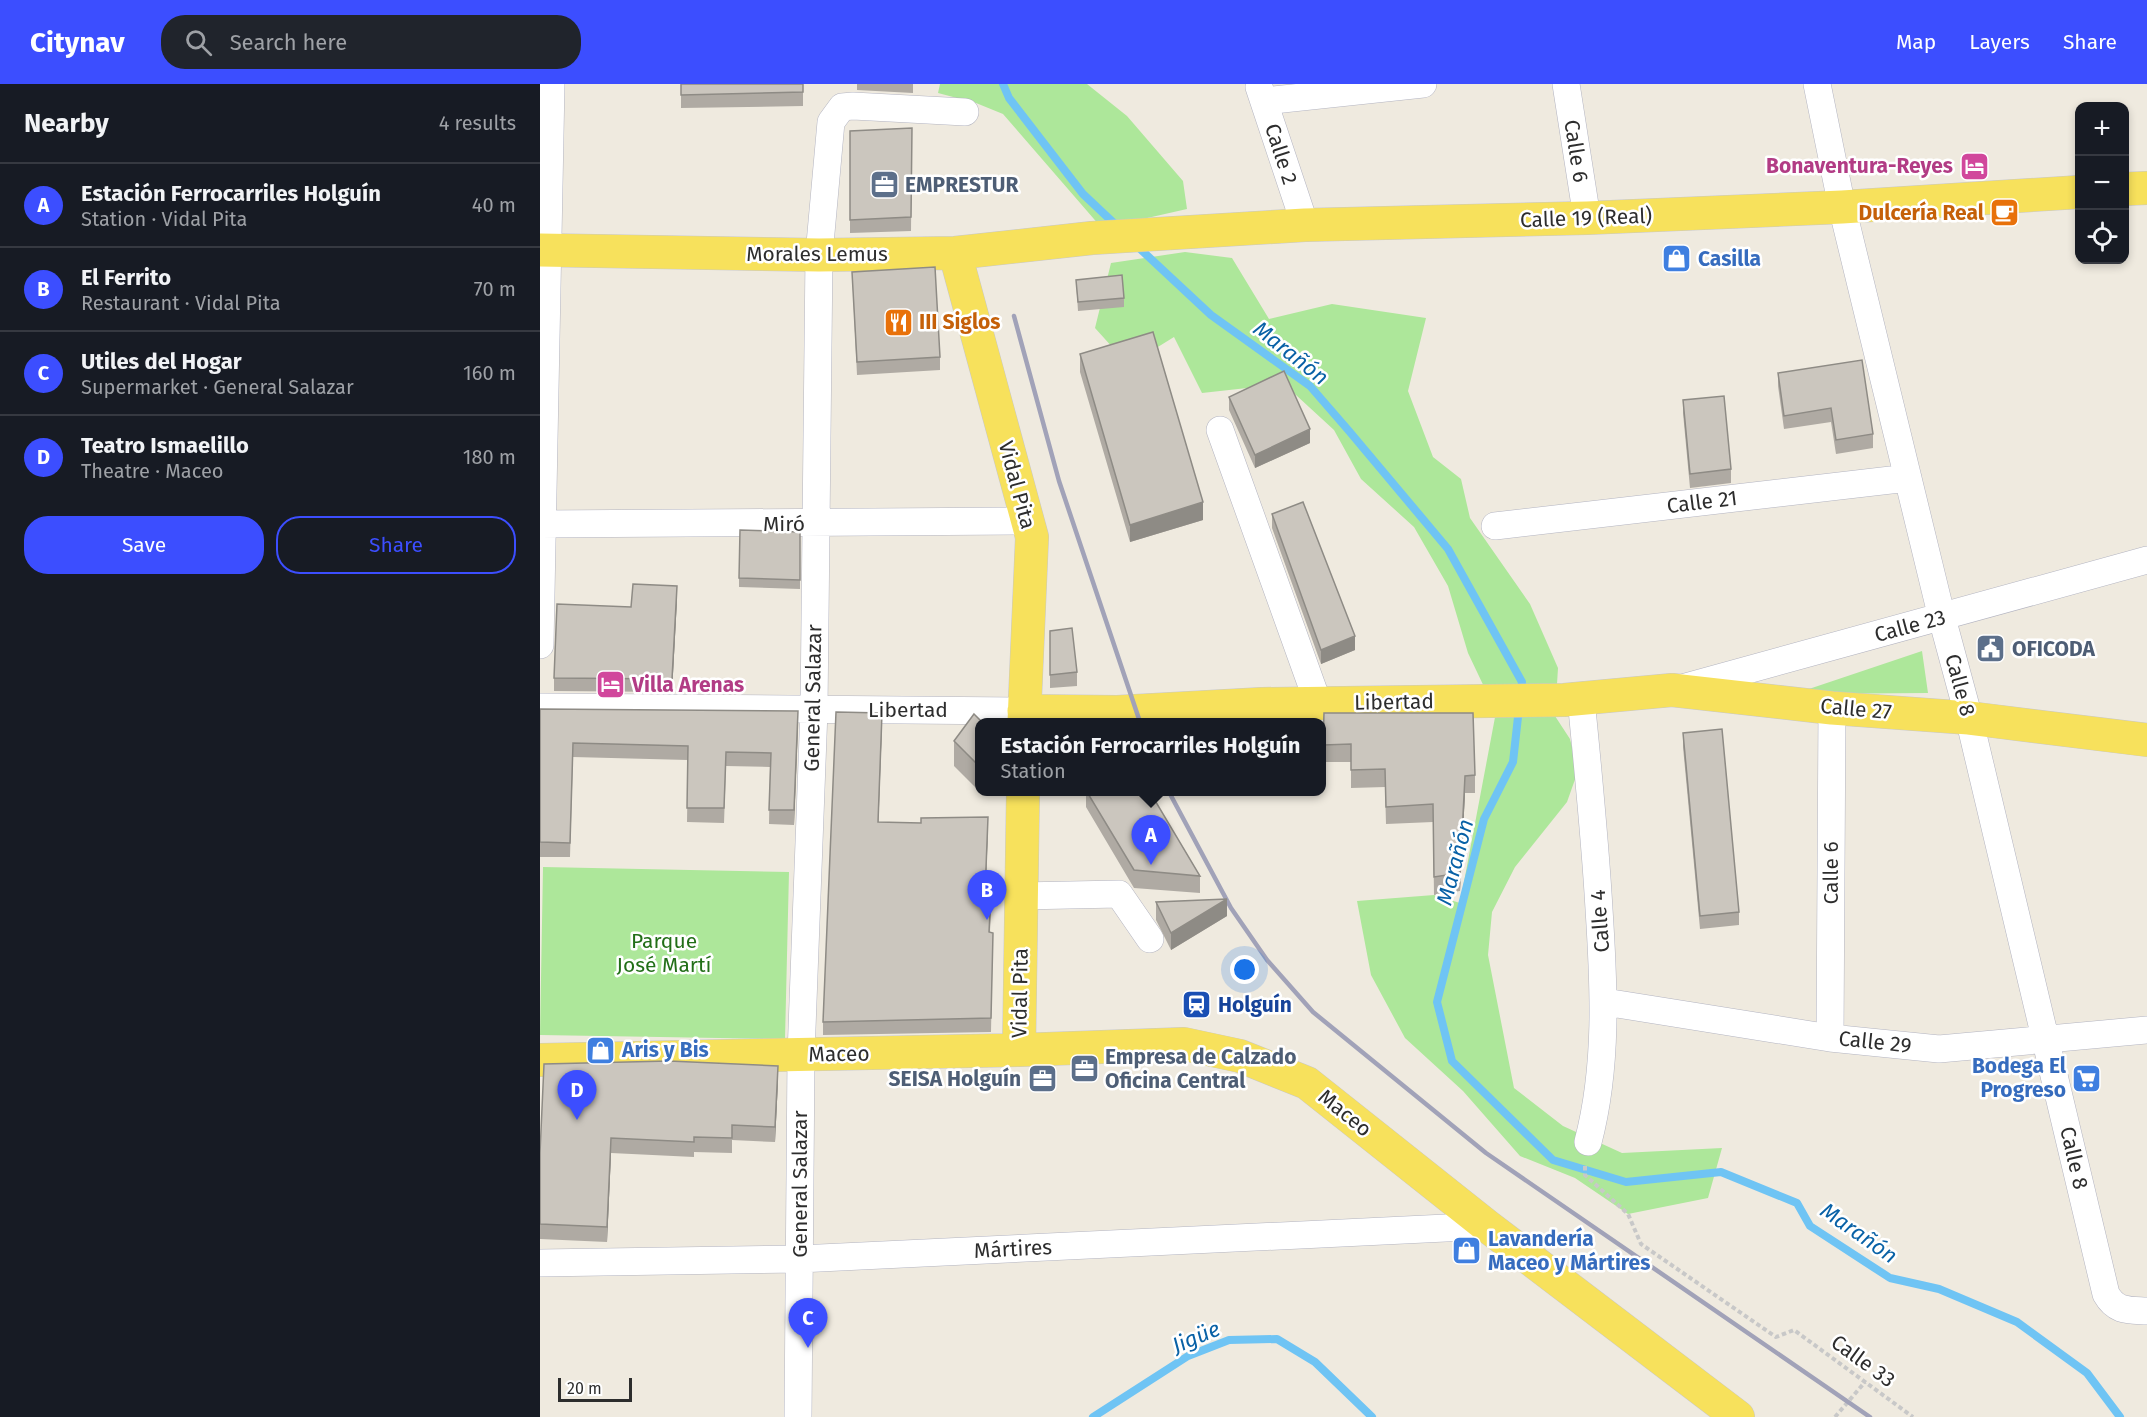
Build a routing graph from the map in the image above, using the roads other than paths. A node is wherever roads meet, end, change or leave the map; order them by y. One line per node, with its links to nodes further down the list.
1 (551, 84): 14 (street)
2 (1423, 84): 5 (street)
3 (1566, 84): 11 (street, Calle 6)
4 (1817, 84): 10 (street, Calle 8)
5 (1261, 93): 12 (street, Calle 2)
6 (965, 112): 16 (street, General Salazar)
7 (2147, 188): 8 (main road)
8 (2129, 189)
9 (2075, 192): 10 (main road, Calle 19 (Real))
10 (1842, 207): 11 (main road, Calle 19 (Real)); 18 (street, Calle 8)
11 (1587, 218): 12 (main road, Calle 19 (Real))
12 (1305, 225): 13 (main road, Calle 19 (Real))
13 (1092, 238): 15 (main road, Morales Lemus)
14 (544, 250): 16 (main road, Morales Lemus); 20 (street)
15 (955, 253): 16 (main road, Morales Lemus); 19 (main road, Vidal Pita)
16 (819, 255): 21 (street, General Salazar)
17 (1220, 430): 28 (street)
18 (1908, 478): 22 (street, Calle 21); 24 (street, Calle 8)
19 (1028, 521): 21 (street, Miró); 32 (main road, Vidal Pita)
20 (542, 524): 21 (street, Miró); 25 (street)
21 (816, 524): 31 (street, General Salazar)
22 (1495, 526)
23 (2147, 560): 24 (street, Calle 23)
24 (1942, 618): 26 (street, Calle 23); 33 (street, Calle 8)
25 (540, 645)
26 (1672, 690): 27 (main road, Calle 27); 30 (main road, Calle 27)
27 (1572, 699): 28 (main road, Libertad); 38 (street, Calle 4)
28 (1318, 703): 32 (main road, Libertad)
29 (540, 707): 31 (street, Libertad)
30 (1832, 708): 33 (main road, Calle 27); 40 (street, Calle 6)
31 (814, 710): 32 (street, Libertad); 43 (street, General Salazar)
32 (1024, 717)
33 (1969, 718): 34 (main road, Calle 27); 41 (street, Calle 8)
34 (2147, 740)
35 (1023, 796): 36 (main road, Vidal Pita)
36 (1021, 896): 37 (street); 42 (main road, Vidal Pita)
37 (1150, 939)
38 (1605, 1002): 40 (street, Calle 29); 45 (street, Calle 4)
39 (2147, 1030): 41 (street, Calle 29)
40 (1830, 1038): 41 (street, Calle 29)
41 (2046, 1038): 49 (street, Calle 8)
42 (1019, 1050): 43 (main road, Maceo); 46 (main road, Maceo)
43 (801, 1055): 44 (main road, Maceo); 47 (street, General Salazar)
44 (540, 1060)
45 (1588, 1142)
46 (1487, 1226): 47 (street, Mártires); 51 (main road, Maceo)
47 (800, 1259): 48 (street, Mártires); 50 (street, General Salazar)
48 (540, 1263)
49 (2147, 1311)
50 (798, 1417)
51 (1738, 1417)

